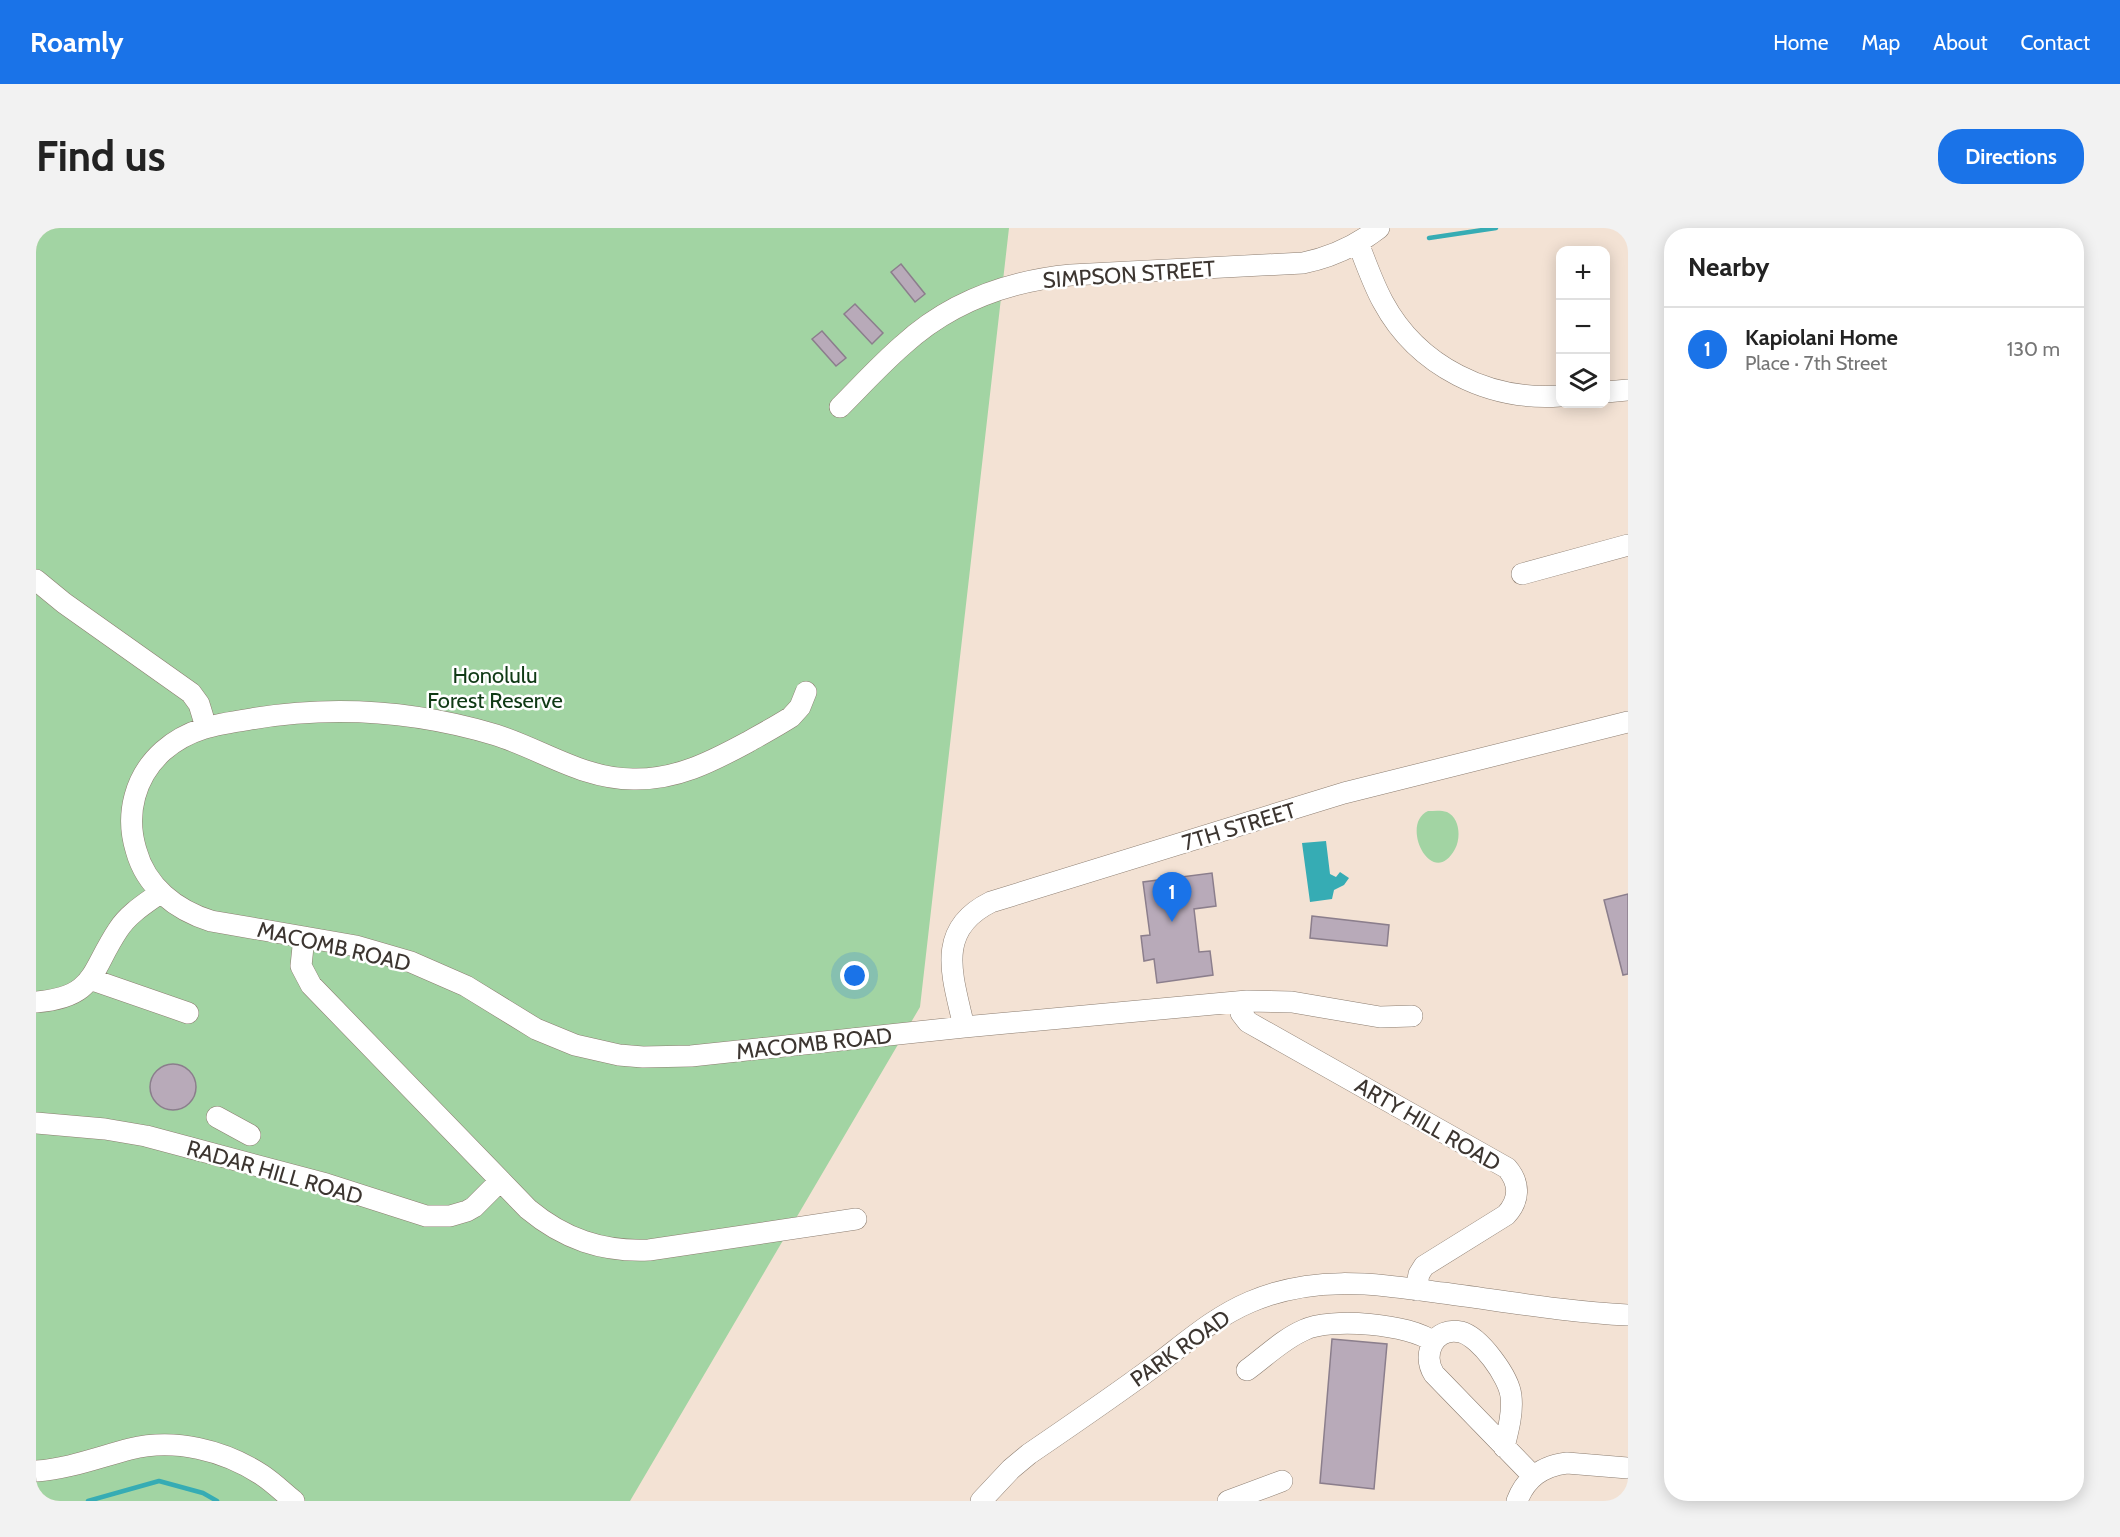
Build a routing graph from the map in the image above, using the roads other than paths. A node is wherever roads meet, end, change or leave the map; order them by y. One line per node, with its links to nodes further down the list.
1 (1379, 228): 2 (street, SIMPSON STREET)
2 (1358, 243): 5 (street); 6 (street, SIMPSON STREET)
3 (1628, 390): 4 (street)
4 (1610, 392)
5 (1556, 396)
6 (840, 407)
7 (1628, 545): 8 (street)
8 (1522, 574)
9 (36, 580): 12 (street)
10 (806, 692): 12 (street, MACOMB ROAD)
11 (1628, 722): 20 (street, 7TH STREET)
12 (206, 727): 13 (street, MACOMB ROAD)
13 (160, 893): 14 (street, MACOMB ROAD); 15 (street)
14 (304, 937): 20 (street, MACOMB ROAD); 24 (street)
15 (90, 980): 16 (street); 18 (street)
16 (36, 1002)
17 (1239, 1002): 19 (street, MACOMB ROAD); 20 (street, MACOMB ROAD); 26 (street, ARTY HILL ROAD)
18 (188, 1013)
19 (1412, 1016)
20 (964, 1027)
21 (36, 1123): 23 (street, RADAR HILL ROAD)
22 (233, 1126): 23 (street)
23 (239, 1161): 24 (street, RADAR HILL ROAD)
24 (500, 1181): 25 (street)
25 (856, 1219)
26 (1416, 1290): 27 (street, PARK ROAD); 36 (street, PARK ROAD)
27 (1628, 1315)
28 (1433, 1342): 29 (street); 30 (street); 30 (street)
29 (1247, 1370)
30 (1504, 1447): 33 (street)
31 (1628, 1468): 33 (street)
32 (36, 1471): 35 (street)
33 (1533, 1476): 38 (street)
34 (1282, 1481): 37 (street)
35 (294, 1501)
36 (981, 1501)
37 (1228, 1501)
38 (1517, 1501)

